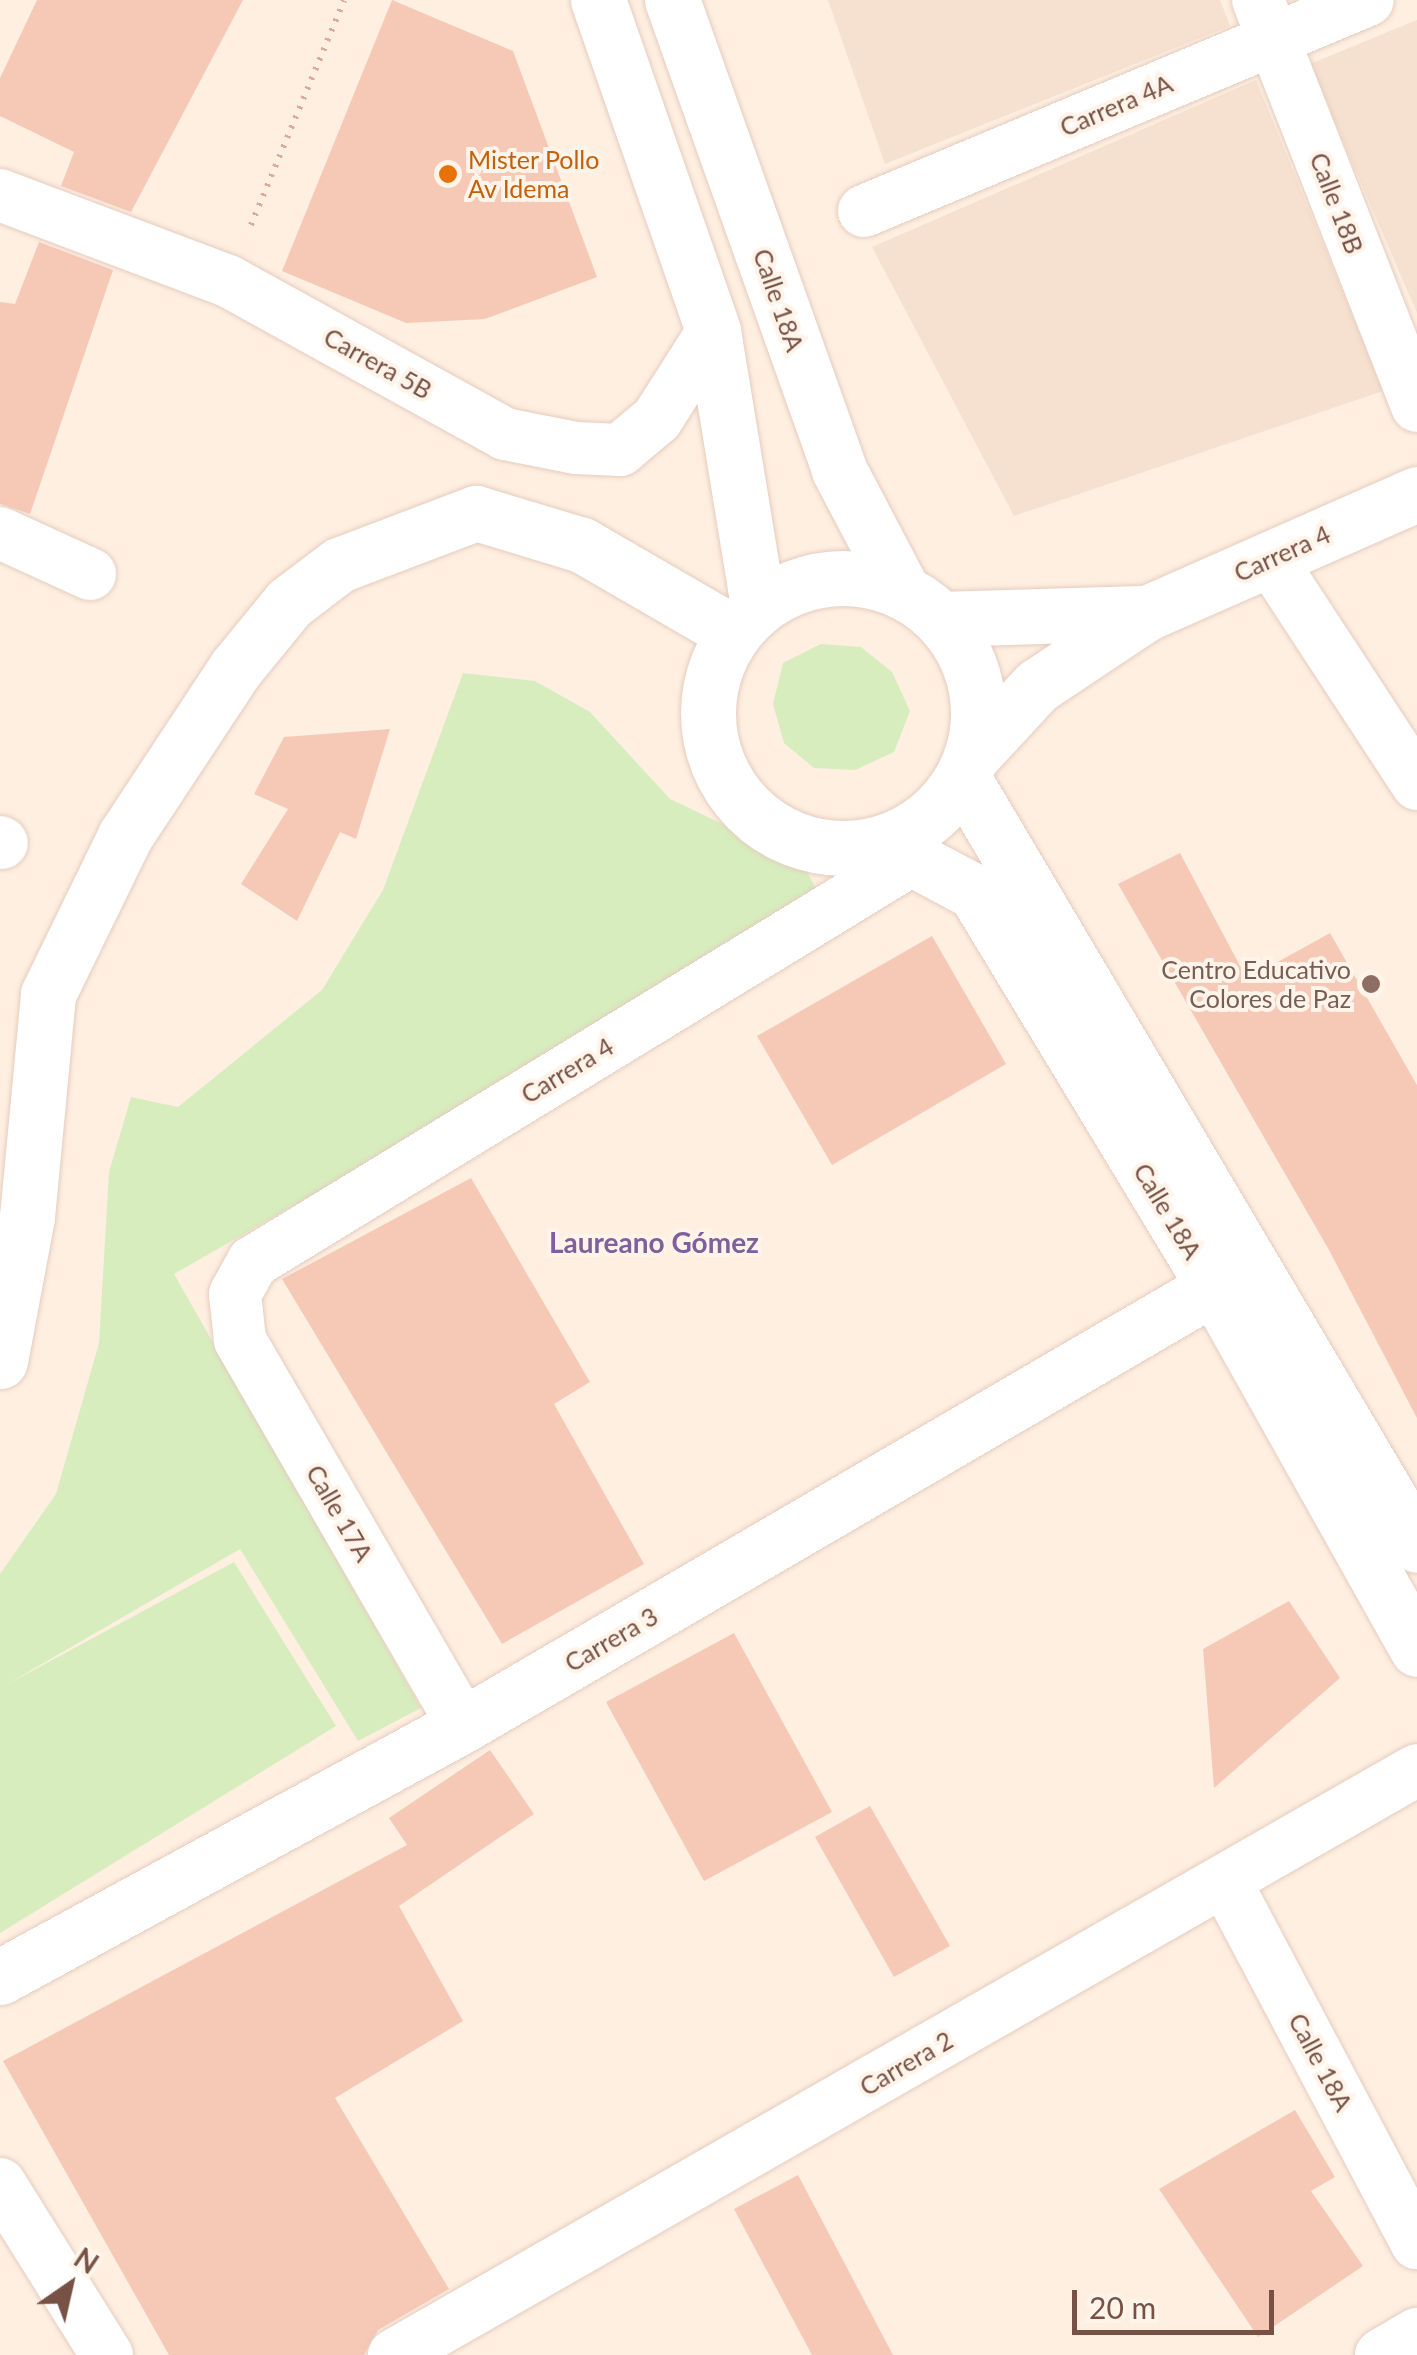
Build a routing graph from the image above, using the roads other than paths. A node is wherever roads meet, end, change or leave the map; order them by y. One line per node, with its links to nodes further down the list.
1 (598, 0): 7 (main road)
2 (672, 0): 13 (main road, Calle 18A)
3 (1368, 0): 4 (street, Carrera 4A)
4 (1266, 20): 6 (street, Carrera 4A); 8 (street, Calle 18B)
5 (0, 195): 7 (street, Carrera 5B)
6 (864, 211)
7 (712, 331): 15 (main road)
8 (1417, 406)
9 (1417, 494): 11 (main road, Carrera 4)
10 (0, 533): 12 (street)
11 (1270, 559): 14 (main road, Carrera 4); 17 (street)
12 (90, 574)
13 (922, 605): 14 (main road, Carrera 4); 15 (main road); 16 (main road)
14 (1146, 613): 16 (main road, Carrera 4)
15 (745, 619): 18 (main road); 22 (main road)
16 (968, 766): 18 (main road); 23 (main road, Calle 18A)
17 (1417, 784)
18 (854, 850): 19 (main road, Calle 18A)
19 (913, 858): 20 (main road, Calle 18A); 21 (street, Carrera 4)
20 (1214, 1287): 24 (main road, Calle 18A); 25 (main road, Carrera 3)
21 (235, 1294): 25 (street, Calle 17A)
22 (0, 1362)
23 (1417, 1546)
24 (1417, 1649)
25 (463, 1725): 28 (main road, Carrera 3)
26 (1417, 1770): 27 (street, Carrera 2)
27 (1225, 1881): 30 (street, Calle 18A); 33 (street, Carrera 2)
28 (0, 1977)
29 (0, 2184): 32 (street)
30 (1417, 2244)
31 (1417, 2334): 34 (street)
32 (107, 2355)
33 (394, 2355)
34 (1381, 2355)

